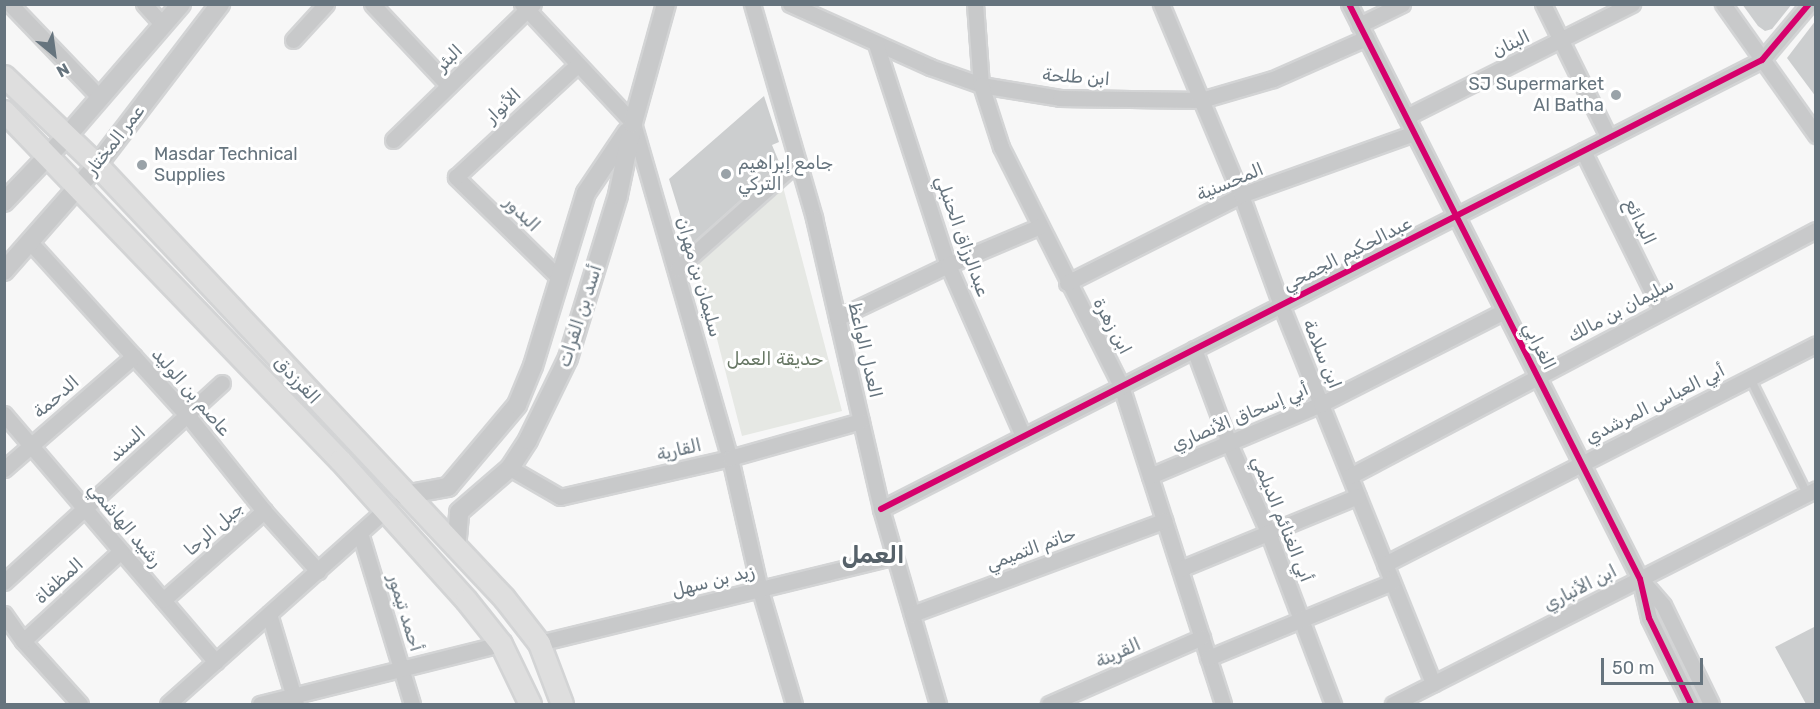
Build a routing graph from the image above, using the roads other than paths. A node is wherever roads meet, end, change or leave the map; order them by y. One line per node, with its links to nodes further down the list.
1 (10, 4): 29 (street)
2 (144, 4): 19 (street)
3 (181, 4): 19 (street, عمر المختار)
4 (220, 4): 42 (street, عمر المختار)
5 (326, 4): 21 (street)
6 (372, 4): 28 (street)
7 (666, 4): 33 (street, أسد بن الفرات)
8 (752, 4): 41 (street, العدل الواعظ)
9 (790, 4): 23 (street, ابن طلحة)
10 (975, 4): 27 (street, ابن زهرة)
11 (1161, 4): 30 (street, ابن سلامة)
12 (1349, 4): 20 (street, الغرابي)
13 (1402, 4): 20 (street, ابن طلحة)
14 (1543, 4): 22 (street)
15 (1632, 4): 22 (street, البنان)
16 (1723, 4): 24 (street)
17 (1809, 4): 24 (street, عبدالحكيم الجمحي)
18 (527, 6): 25 (street, سليمان بن مهران); 28 (street, البئر)
19 (163, 25): 29 (street, عمر المختار)
20 (1362, 32): 30 (street, ابن طلحة); 32 (street, الغرابي)
21 (293, 40)
22 (1561, 41): 32 (street, البنان); 37 (street)
23 (876, 44): 27 (street, ابن طلحة); 51 (street, عبدالرزاق الحنبلي)
24 (1762, 60): 36 (street); 37 (street, عبدالحكيم الجمحي)
25 (577, 65): 33 (street, سليمان بن مهران); 43 (street, الأنوار)
26 (4, 76): 35 (main road, الفرزدق)
27 (981, 85): 30 (street, ابن طلحة); 48 (street, ابن زهرة)
28 (449, 86): 38 (street, البئر)
29 (100, 98): 35 (street, عمر المختار)
30 (1201, 100): 45 (street, ابن سلامة)
31 (4, 111): 40 (main road, الفرزدق)
32 (1406, 117): 34 (street, الغرابي)
33 (633, 123): 52 (street, سليمان بن مهران); 54 (street, أسد بن الفرات); 76 (street, أسد بن الفرات)
34 (1414, 133): 45 (street, المحسنية); 47 (street, الغرابي)
35 (68, 135): 40 (street, عمر المختار); 42 (main road, الفرزدق)
36 (1815, 135)
37 (1609, 138): 39 (street, عبدالحكيم الجمحي)
38 (393, 140)
39 (1583, 151): 47 (street, عبدالحكيم الجمحي); 58 (street, البدائع)
40 (46, 155): 44 (main road, الفرزدق); 46 (street, عمر المختار)
41 (796, 162): 52 (street); 59 (street, العدل الواعظ)
42 (97, 165): 44 (street, عمر المختار); 81 (main road, الفرزدق)
43 (456, 177): 54 (street, البدور)
44 (77, 188): 50 (street, عمر المختار); 85 (main road, الفرزدق)
45 (1241, 195): 55 (street, المحسنية); 56 (street, ابن سلامة)
46 (4, 202)
47 (1456, 216): 56 (street, عبدالحكيم الجمحي); 57 (street, الغرابي)
48 (1038, 226): 51 (street); 55 (street, ابن زهرة)
49 (1815, 230): 58 (street, سليمان بن مالك)
50 (30, 242): 53 (street, عمر المختار); 62 (street, عاصم بن الوليد)
51 (948, 265): 59 (street); 71 (street, عبدالرزاق الحنبلي)
52 (678, 269): 74 (street, سليمان بن مهران)
53 (4, 271)
54 (560, 279): 81 (street, أسد بن الفرات)
55 (1067, 283): 66 (street, ابن زهرة)
56 (1281, 305): 61 (street, عبدالحكيم الجمحي); 67 (street, ابن سلامة)
57 (1504, 311): 63 (street, الغرابي); 67 (street, أبي إسحاق الأنصاري)
58 (1662, 311): 63 (street, سليمان بن مالك)
59 (837, 318): 70 (street, العدل الواعظ)
60 (1815, 344): 64 (street, أبي العباس المرشدي)
61 (1194, 349): 66 (street, عبدالحكيم الجمحي); 72 (street, أبي الغنائم الديلمي)
62 (134, 356): 69 (street, عاصم بن الوليد); 73 (street, الدحمة)
63 (1538, 377): 75 (street, الغرابي); 79 (street, سليمان بن مالك)
64 (1750, 378): 75 (street, أبي العباس المرشدي); 80 (lane)
65 (222, 383): 69 (street, السند)
66 (1121, 386): 71 (street, عبدالحكيم الجمحي); 78 (street, ابن زهرة)
67 (1321, 404): 72 (street, أبي إسحاق الأنصاري); 79 (street, ابن سلامة)
68 (4, 414): 73 (street, رشيد الهاشمي)
69 (188, 416): 83 (street, السند); 86 (street, عاصم بن الوليد)
70 (861, 421): 74 (street, القارية); 84 (street, العدل الواعظ)
71 (1023, 436): 84 (street, عبدالحكيم الجمحي)
72 (1229, 443): 78 (street, أبي إسحاق الأنصاري); 88 (street, أبي الغنائم الديلمي)
73 (31, 445): 77 (street, الدحمة); 83 (street, رشيد الهاشمي)
74 (730, 458): 76 (street, القارية); 99 (street, سليمان بن مهران)
75 (1581, 464): 93 (street, أبي العباس المرشدي); 96 (street, الغرابي)
76 (510, 468): 90 (street, أسد بن الفرات)
77 (4, 469)
78 (1150, 476): 87 (street, ابن زهرة)
79 (1350, 476): 82 (street, ابن سلامة)
80 (1811, 492): 96 (street, ابن الأنباري)
81 (404, 495): 90 (main road, الفرزدق)
82 (1358, 495): 88 (street); 93 (street, ابن سلامة)
83 (85, 508): 91 (street, رشيد الهاشمي); 97 (street, السند)
84 (881, 508): 92 (street, العدل الواعظ)
85 (385, 510): 89 (street); 108 (main road, الفرزدق)
86 (264, 512): 95 (street, عاصم بن الوليد); 100 (street, جبل الرحا)
87 (1164, 521): 94 (street, ابن زهرة); 103 (street, حاتم التميمي)
88 (1268, 532): 94 (street); 104 (street, أبي الغنائم الديلمي)
89 (360, 533): 95 (street); 111 (street, أحمد تيمور)
90 (456, 549): 107 (main road, الفرزدق)
91 (122, 551): 100 (street, رشيد الهاشمي); 106 (street, المظفاة)
92 (895, 556): 99 (street, زيد بن سهل); 103 (street, العدل الواعظ)
93 (1385, 564): 98 (street, ابن سلامة)
94 (1180, 569): 105 (street, ابن زهرة)
95 (318, 571): 102 (street)
96 (1640, 579): 112 (street, ابن الأنباري); 126 (street, الغرابي); 127 (street, الغرابي)
97 (4, 582)
98 (1392, 582): 104 (street); 112 (street, ابن سلامة)
99 (760, 590): 107 (street, زيد بن سهل); 120 (street, سليمان بن مهران)
100 (163, 600): 110 (street, رشيد الهاشمي)
101 (4, 614): 106 (street)
102 (269, 614): 110 (street); 113 (street)
103 (912, 614): 121 (street, العدل الواعظ)
104 (1301, 620): 109 (street); 124 (street, أبي الغنائم الديلمي)
105 (1202, 637): 109 (street, ابن زهرة); 122 (street, القرينة)
106 (22, 641): 115 (street)
107 (539, 643): 119 (main road, الفرزدق)
108 (501, 644): 111 (street); 118 (main road, الفرزدق)
109 (1208, 658): 123 (street, ابن زهرة)
110 (216, 662): 114 (street)
111 (401, 669): 113 (street); 117 (street, أحمد تيمور)
112 (1433, 684): 125 (street, ابن الأنباري)
113 (294, 700): 116 (street)
114 (168, 704)
115 (80, 705)
116 (260, 705)
117 (412, 705)
118 (530, 705)
119 (562, 705)
120 (794, 705)
121 (938, 705)
122 (1049, 705)
123 (1223, 705)
124 (1333, 705)
125 (1393, 705)
126 (1691, 705)
127 (1711, 705)

